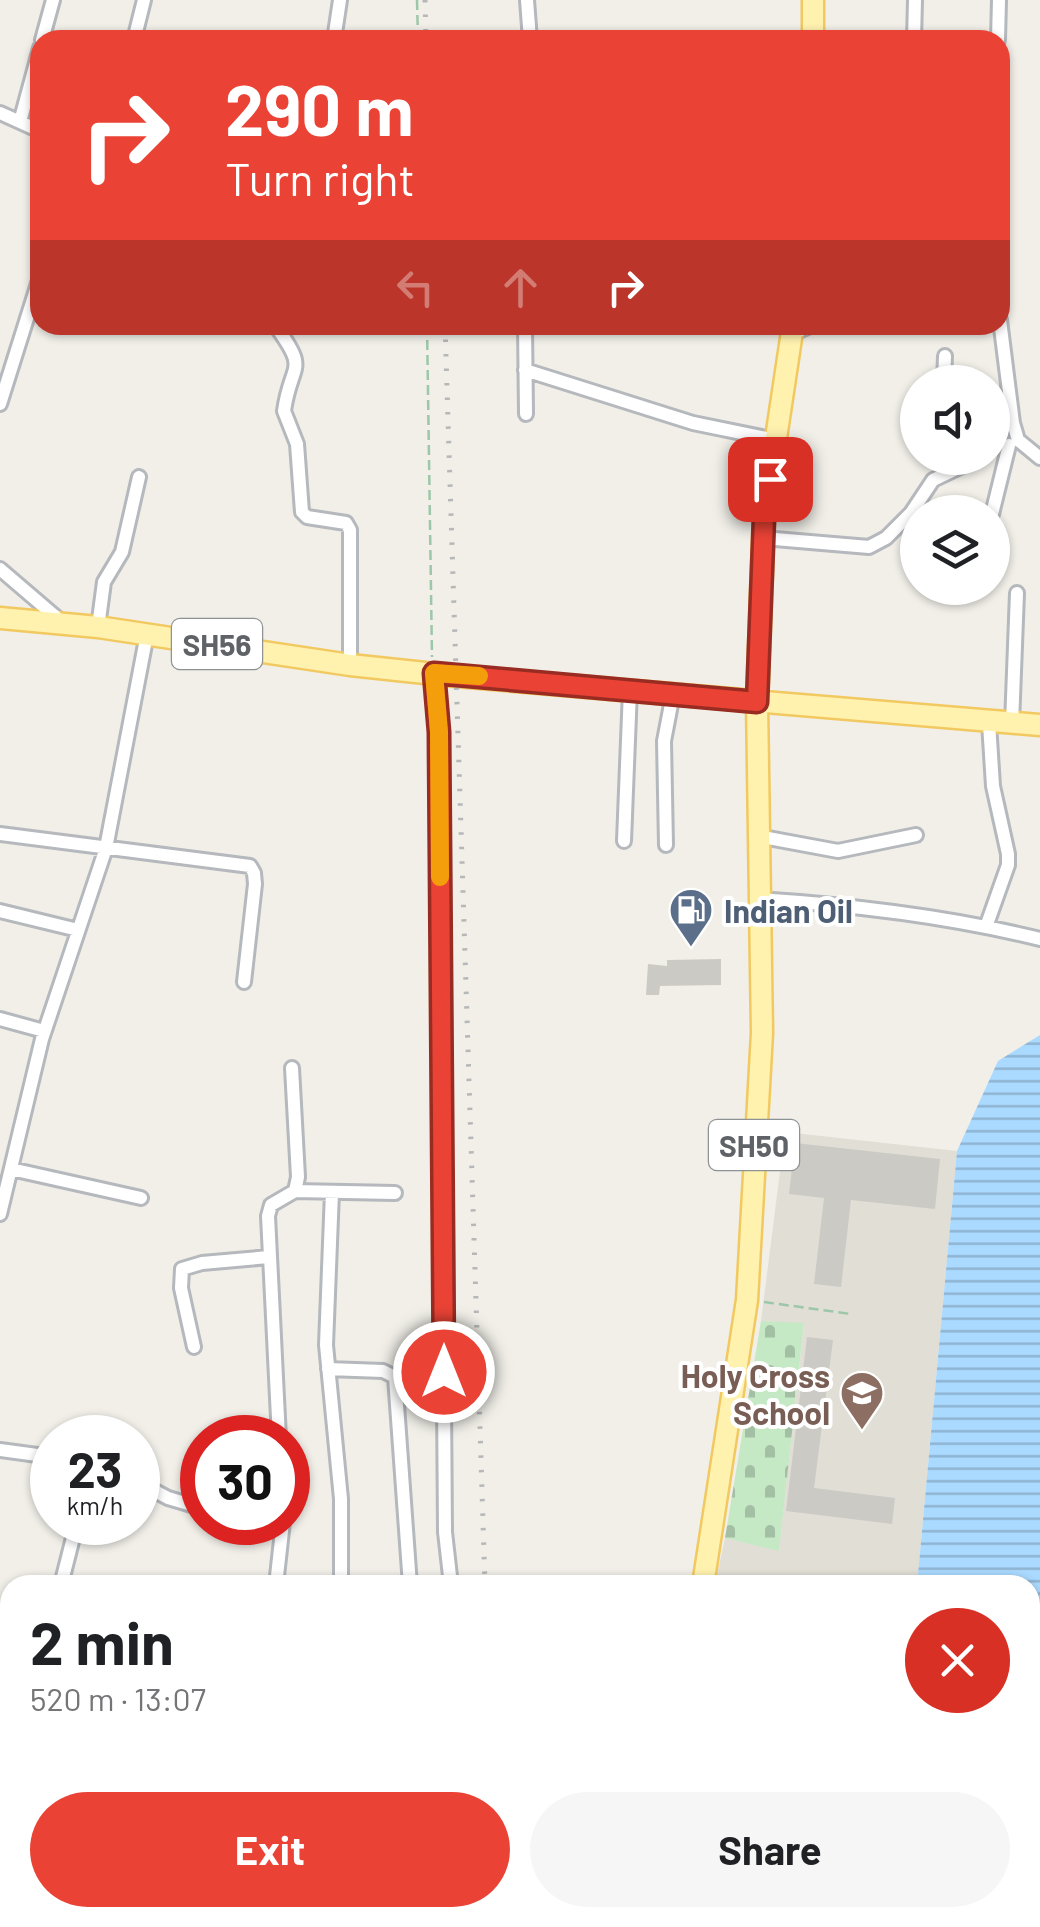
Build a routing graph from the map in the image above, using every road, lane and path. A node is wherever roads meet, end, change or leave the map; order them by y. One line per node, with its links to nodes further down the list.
1 (53, 0): 9 (street)
2 (144, 0): 10 (street)
3 (340, 0): 11 (street)
4 (417, 0): 12 (path)
5 (527, 0): 13 (street)
6 (813, 0): 14 (main road)
7 (915, 0): 15 (street)
8 (1000, 0): 16 (street)
9 (45, 30)
10 (136, 30)
11 (336, 30)
12 (418, 30)
13 (529, 30)
14 (813, 30)
15 (914, 30)
16 (998, 30)
17 (30, 85): 19 (street)
18 (0, 112): 19 (street)
19 (20, 122): 20 (street)
20 (30, 126)
21 (30, 300): 30 (street)
22 (282, 335): 47 (street)
23 (427, 335): 48 (path)
24 (526, 335): 29 (street)
25 (791, 335): 32 (main road)
26 (1002, 335): 33 (street)
27 (945, 356): 28 (street)
28 (945, 365)
29 (525, 370): 31 (street); 32 (street)
30 (0, 404)
31 (526, 414)
32 (776, 440): 40 (main road)
33 (1014, 442): 34 (street); 35 (street); 39 (street)
34 (1010, 444)
35 (1040, 458)
36 (944, 475): 38 (street)
37 (139, 477): 45 (street)
38 (940, 477): 40 (street)
39 (998, 495)
40 (763, 538): 51 (main road)
41 (0, 569): 44 (street)
42 (1016, 593): 53 (street)
43 (0, 618): 44 (main road, SH56)
44 (63, 623): 45 (main road, SH56)
45 (98, 627): 46 (main road, SH56)
46 (147, 634): 47 (main road, SH56); 60 (street)
47 (350, 665): 48 (main road, SH56)
48 (434, 673): 49 (main road, SH56); 90 (street)
49 (630, 690): 50 (main road, SH56); 58 (street)
50 (673, 694): 51 (main road, SH56); 59 (street)
51 (757, 702): 52 (main road); 57 (main road, SH50)
52 (989, 723): 53 (main road); 63 (street)
53 (1012, 724): 54 (main road)
54 (1040, 725)
55 (0, 834): 60 (street)
56 (916, 835): 57 (street)
57 (756, 836): 61 (main road, SH50)
58 (624, 841)
59 (666, 846)
60 (106, 848): 64 (street); 66 (street)
61 (758, 899): 63 (street); 77 (main road, SH50)
62 (0, 911): 64 (street)
63 (986, 927): 65 (street)
64 (78, 930): 68 (street)
65 (1040, 939)
66 (244, 982)
67 (0, 1018): 68 (street)
68 (44, 1031): 70 (street)
69 (292, 1068): 71 (street)
70 (10, 1169): 74 (street); 75 (street)
71 (294, 1191): 72 (street); 76 (street)
72 (332, 1192): 73 (street); 80 (street)
73 (395, 1192)
74 (141, 1198)
75 (0, 1214)
76 (269, 1258): 79 (street); 81 (street)
77 (748, 1300): 78 (path); 91 (main road, SH50)
78 (852, 1314)
79 (194, 1347)
80 (328, 1369): 88 (street); 89 (street)
81 (278, 1415)
82 (0, 1450): 83 (street)
83 (30, 1454)
84 (72, 1545): 86 (street)
85 (281, 1545): 87 (street)
86 (64, 1575)
87 (277, 1575)
88 (341, 1575)
89 (409, 1575)
90 (450, 1575)
91 (705, 1575)

